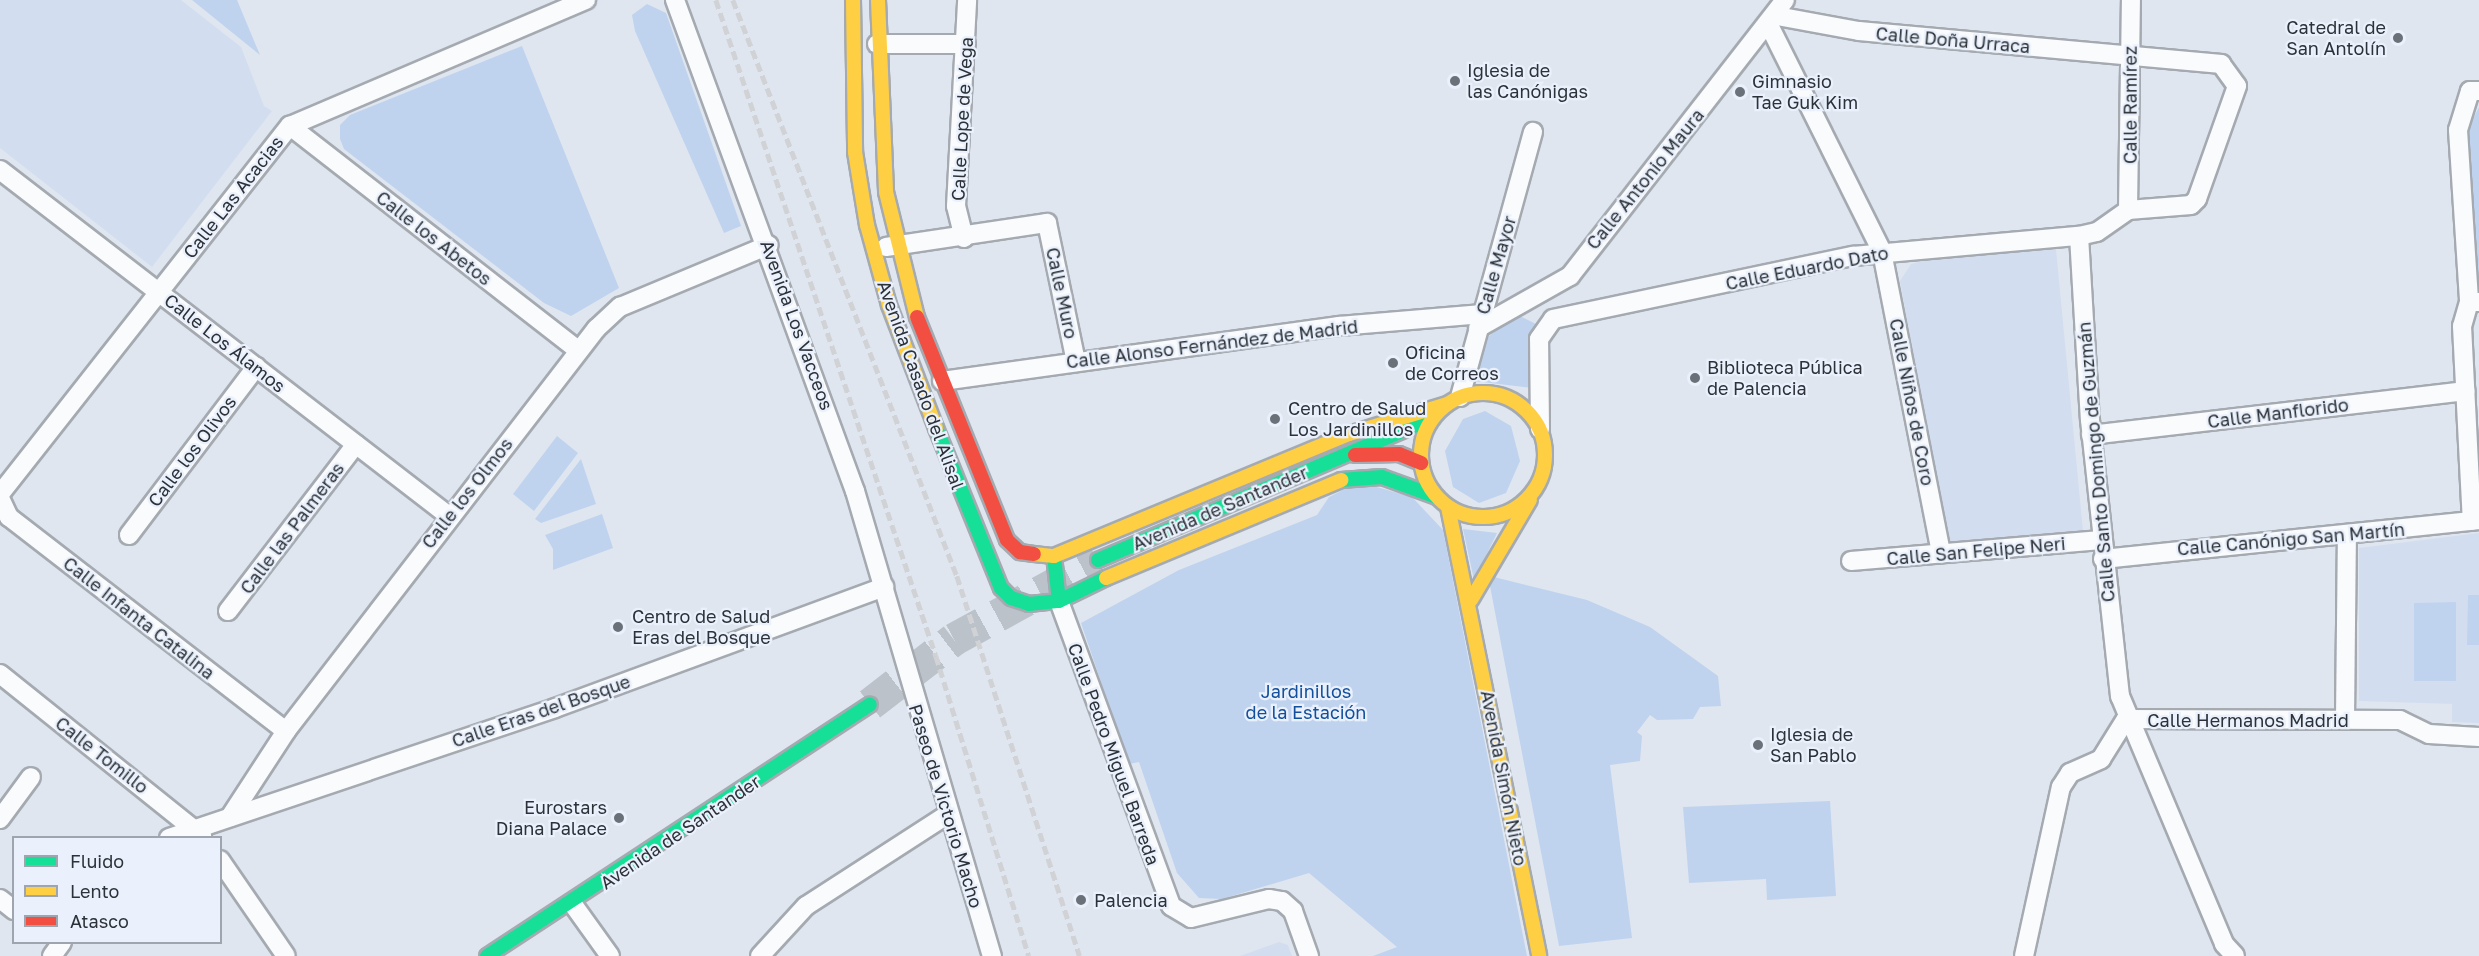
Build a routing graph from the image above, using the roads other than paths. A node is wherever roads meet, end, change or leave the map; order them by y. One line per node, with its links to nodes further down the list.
1 (586, 0): 12 (street, Calle Las Acacias)
2 (675, 0): 18 (street, Avenida Los Vacceos)
3 (853, 0): 20 (main road, Avenida Casado del Alisal)
4 (878, 0): 8 (main road, Avenida Casado del Alisal)
5 (967, 0): 9 (street, Calle Lope de Vega)
6 (2131, 0): 10 (street, Calle Ramírez)
7 (1777, 14): 10 (street, Calle Doña Urraca); 21 (street, Calle Niños de Coro); 24 (street, Calle Antonio Maura)
8 (877, 44): 9 (street); 19 (main road, Avenida Casado del Alisal)
9 (966, 44): 17 (street, Calle Lope de Vega)
10 (2130, 56): 15 (street, Calle Ramírez); 15 (street, Calle Doña Urraca)
11 (2474, 91): 23 (street)
12 (290, 126): 22 (street, Calle Las Acacias); 25 (street, Calle los Abetos)
13 (1533, 132): 24 (street, Calle Mayor)
14 (0, 170): 22 (street, Calle Los Álamos)
15 (2128, 210): 16 (street, Calle Eduardo Dato)
16 (2079, 236): 21 (street, Calle Eduardo Dato); 33 (street, Calle Santo Domingo de Guzmán)
17 (964, 238): 19 (street); 26 (street, Calle Muro)
18 (769, 245): 25 (street, Calle los Olmos); 51 (street, Avenida Los Vacceos)
19 (896, 246): 20 (street); 28 (main road, Avenida Casado del Alisal)
20 (873, 248): 53 (main road, Avenida Casado del Alisal)
21 (1882, 252): 32 (street, Calle Eduardo Dato); 46 (street, Calle Niños de Coro)
22 (159, 292): 27 (street, Calle Los Álamos); 38 (street, Calle Las Acacias)
23 (2474, 302): 29 (street)
24 (1480, 321): 26 (street, Calle Alonso Fernández de Madrid); 30 (street, Calle Mayor)
25 (578, 350): 41 (street, Calle los Olmos)
26 (1076, 362): 28 (street, Calle Alonso Fernández de Madrid)
27 (256, 367): 34 (street, Calle Los Álamos); 43 (street, Calle los Olivos)
28 (942, 381): 47 (main road, Avenida Casado del Alisal)
29 (2464, 391): 33 (street, Calle Manflorido); 42 (street)
30 (1454, 401): 31 (main road); 32 (main road); 47 (main road)
31 (1433, 418): 35 (main road, Avenida de Santander); 36 (main road)
32 (1540, 429): 37 (main road)
33 (2091, 435): 45 (street, Calle Santo Domingo de Guzmán)
34 (356, 444): 41 (street, Calle Los Álamos); 54 (street, Calle las Palmeras)
35 (1342, 457): 36 (main road); 49 (main road, Avenida de Santander)
36 (1421, 463): 39 (main road)
37 (1535, 490): 40 (main road); 52 (main road)
38 (0, 496): 60 (street, Calle Infanta Catalina)
39 (1437, 497): 40 (main road); 53 (main road)
40 (1449, 507): 52 (main road, Avenida Simón Nieto)
41 (449, 516): 60 (street, Calle los Olmos)
42 (2476, 520): 44 (street, Calle Canónigo San Martín)
43 (129, 535)
44 (2347, 536): 48 (street, Calle Canónigo San Martín); 59 (street)
45 (2101, 540): 46 (street, Calle San Felipe Neri); 48 (street, Calle Santo Domingo de Guzmán)
46 (1941, 553): 50 (street, Calle San Felipe Neri)
47 (1054, 556): 53 (main road)
48 (2103, 559): 58 (street, Calle Santo Domingo de Guzmán)
49 (1098, 560)
50 (1851, 561)
51 (884, 587): 55 (street, Avenida Los Vacceos); 64 (street, Calle Eras del Bosque)
52 (1471, 600): 80 (main road, Avenida Simón Nieto)
53 (1059, 601): 79 (street, Calle Pedro Miguel Barreda)
54 (228, 611)
55 (903, 655): 65 (street, Paseo de Victorio Macho)
56 (0, 674): 68 (street, Calle Tomillo)
57 (870, 704): 72 (main road, Avenida de Santander)
58 (2126, 719): 59 (street, Calle Hermanos Madrid); 81 (street); 82 (street, Calle Santo Domingo de Guzmán)
59 (2345, 719): 61 (street, Calle Hermanos Madrid)
60 (286, 731): 63 (street, Calle los Olmos)
61 (2479, 736)
62 (31, 777): 67 (street)
63 (250, 780): 64 (street); 66 (street, Calle los Olmos)
64 (271, 805): 66 (street, Calle Eras del Bosque)
65 (948, 814): 77 (street); 78 (street, Paseo de Victorio Macho)
66 (230, 817): 68 (street, Calle Eras del Bosque)
67 (0, 819)
68 (199, 833): 69 (street, Calle Eras del Bosque)
69 (176, 836)
70 (222, 863): 74 (street)
71 (0, 899): 73 (street)
72 (572, 903): 75 (main road, Avenida de Santander); 76 (street)
73 (12, 908)
74 (286, 956)
75 (487, 956)
76 (610, 956)
77 (760, 956)
78 (992, 956)
79 (1309, 956)
80 (1539, 956)
81 (2024, 956)
82 (2233, 956)

